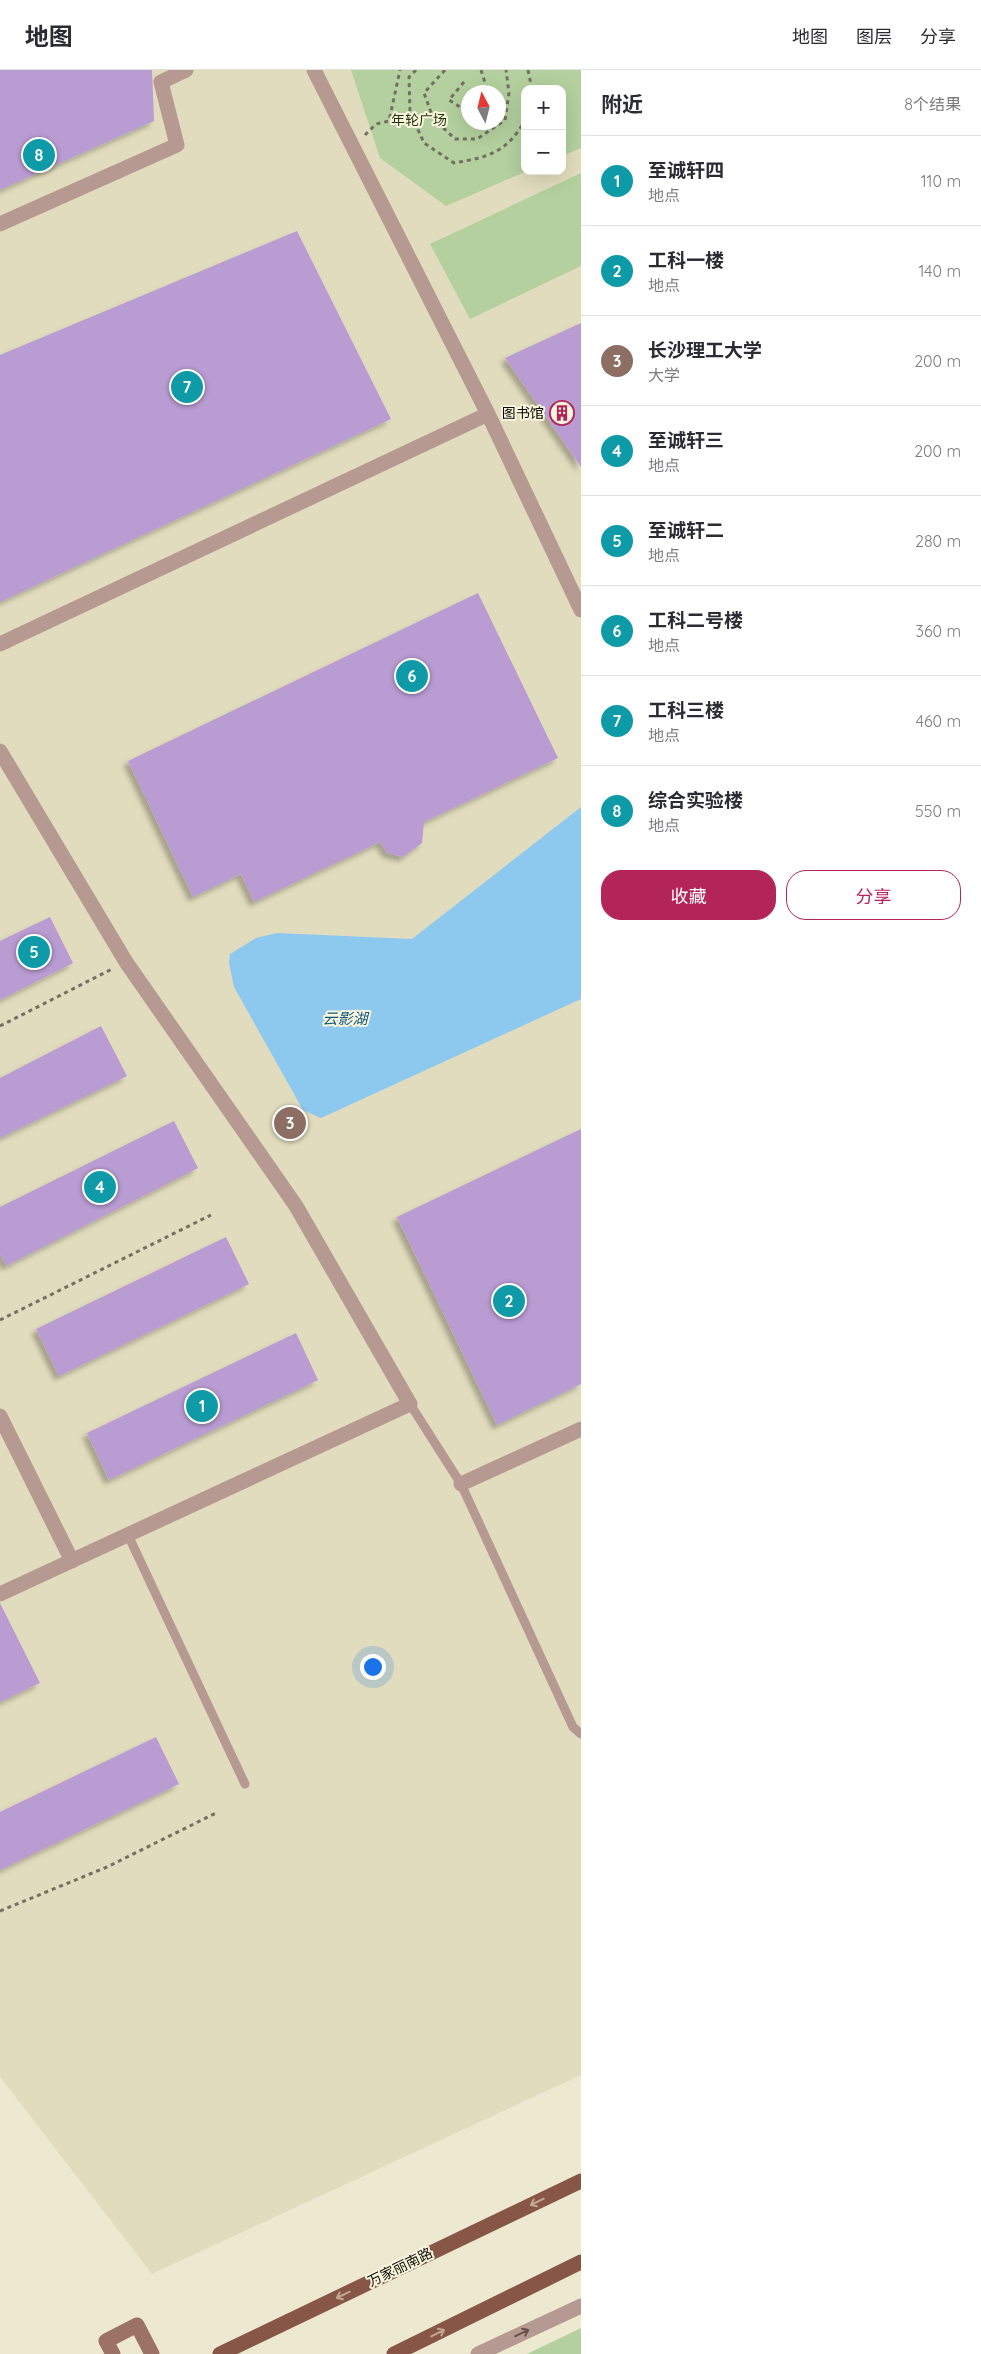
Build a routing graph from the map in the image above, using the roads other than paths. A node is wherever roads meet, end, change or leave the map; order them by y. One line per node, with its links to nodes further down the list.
1 (186, 70): 3 (street)
2 (314, 70): 4 (street)
3 (0, 224)
4 (488, 414): 5 (street); 6 (street)
5 (581, 610)
6 (0, 644)
7 (0, 751): 8 (street)
8 (410, 1404): 11 (lane); 12 (street)
9 (0, 1416): 13 (street)
10 (581, 1429): 11 (street)
11 (462, 1484): 15 (lane)
12 (128, 1535): 13 (street); 16 (lane)
13 (72, 1561): 14 (street)
14 (0, 1594)
15 (581, 1734)
16 (245, 1784)
17 (581, 2181): 22 (main road, 万家丽南路, one-way to 22)
18 (581, 2262): 23 (main road, one-way to 18)
19 (581, 2306): 24 (street, one-way to 19)
20 (113, 2354): 21 (main road)
21 (152, 2354)
22 (220, 2354)
23 (394, 2354)
24 (478, 2354)

